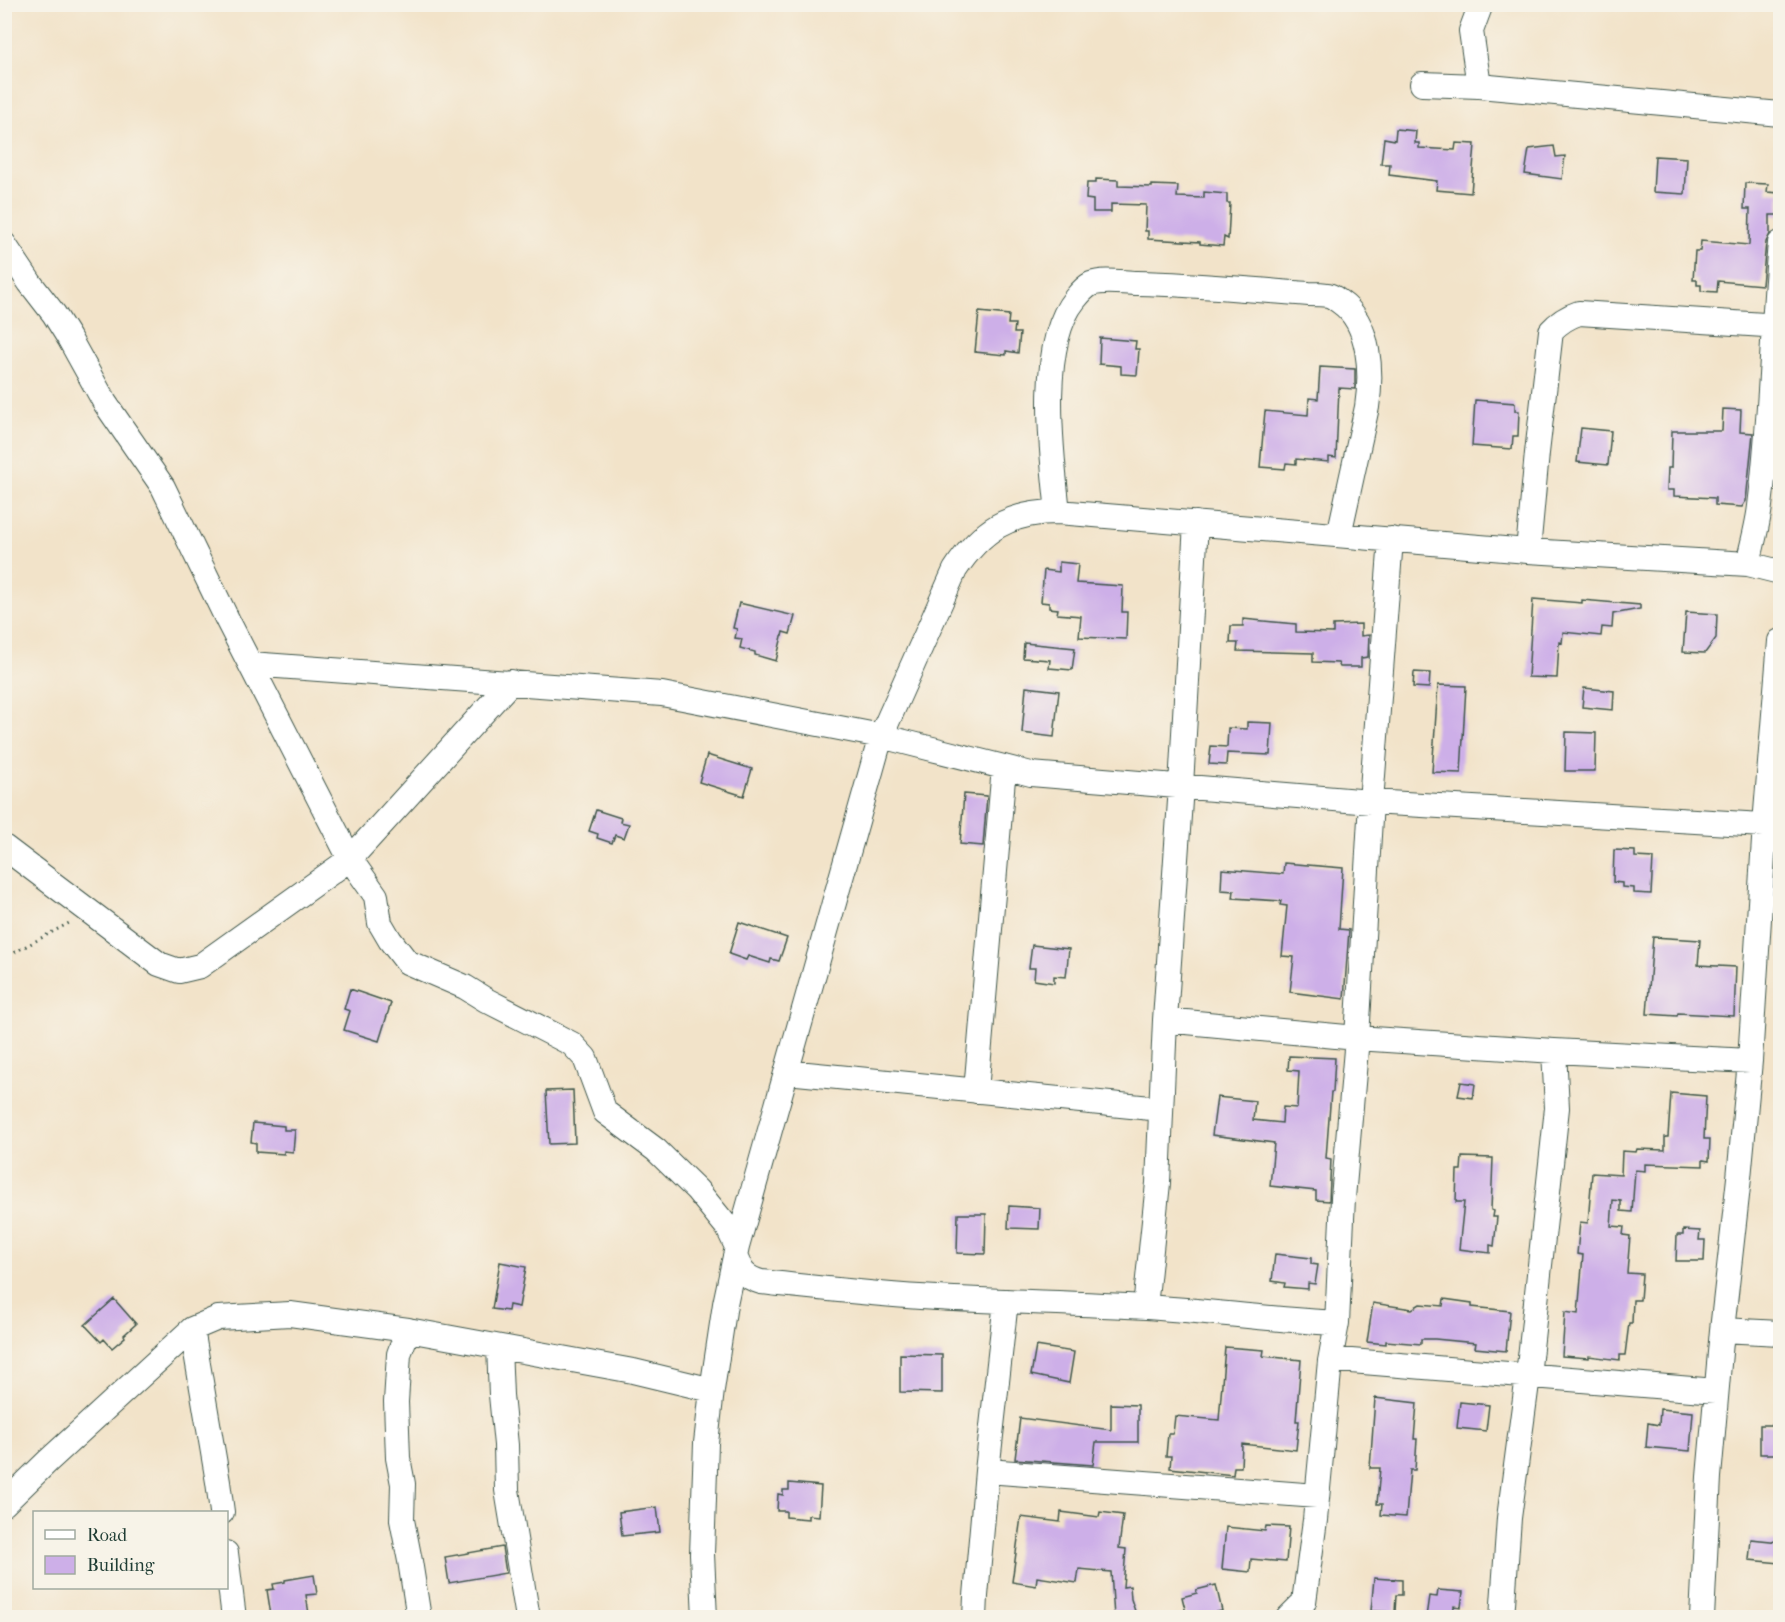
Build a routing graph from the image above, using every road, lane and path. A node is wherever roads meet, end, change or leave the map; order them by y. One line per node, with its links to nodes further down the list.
1 (1481, 4): 3 (street)
2 (1422, 84): 3 (street)
3 (1479, 86): 4 (street)
4 (1780, 114)
5 (1780, 243): 7 (street)
6 (4, 244): 16 (street)
7 (1777, 326): 12 (street); 13 (street)
8 (1058, 512): 9 (street); 10 (street); 18 (street)
9 (1196, 523): 10 (street); 20 (street)
10 (1339, 535): 11 (street)
11 (1391, 539): 12 (street); 21 (street)
12 (1528, 551): 13 (street)
13 (1748, 564): 14 (street)
14 (1780, 572)
15 (1780, 641): 22 (street)
16 (250, 664): 17 (street); 24 (street)
17 (511, 682): 18 (street); 24 (street)
18 (881, 736): 19 (street); 31 (street)
19 (1004, 767): 20 (street); 32 (street)
20 (1181, 786): 21 (street); 27 (street)
21 (1371, 802): 22 (street); 28 (street)
22 (1773, 825): 30 (street)
23 (4, 847): 25 (street)
24 (350, 859): 25 (street); 34 (street)
25 (92, 913): 26 (path)
26 (4, 958)
27 (1165, 1020): 28 (street); 33 (street)
28 (1357, 1038): 29 (street); 37 (street)
29 (1554, 1051): 30 (street); 44 (street)
30 (1750, 1061): 40 (street)
31 (787, 1072): 32 (street); 34 (street)
32 (976, 1092): 33 (street)
33 (1161, 1110): 36 (street)
34 (736, 1251): 35 (street); 45 (street)
35 (1006, 1301): 36 (street); 47 (street)
36 (1145, 1307): 37 (street)
37 (1337, 1323): 43 (street)
38 (192, 1329): 39 (street); 49 (street); 50 (street)
39 (408, 1330): 42 (street); 53 (street)
40 (1722, 1330): 41 (street); 46 (street)
41 (1780, 1333)
42 (499, 1347): 45 (street); 54 (street)
43 (1330, 1361): 44 (street); 48 (street)
44 (1528, 1376): 46 (street); 58 (street)
45 (712, 1390): 55 (street)
46 (1716, 1391): 59 (street)
47 (987, 1472): 48 (street); 56 (street)
48 (1317, 1496): 57 (street)
49 (4, 1504)
50 (222, 1511)
51 (228, 1569): 52 (street)
52 (234, 1617)
53 (418, 1617)
54 (528, 1617)
55 (705, 1617)
56 (975, 1617)
57 (1288, 1617)
58 (1502, 1617)
59 (1702, 1617)

